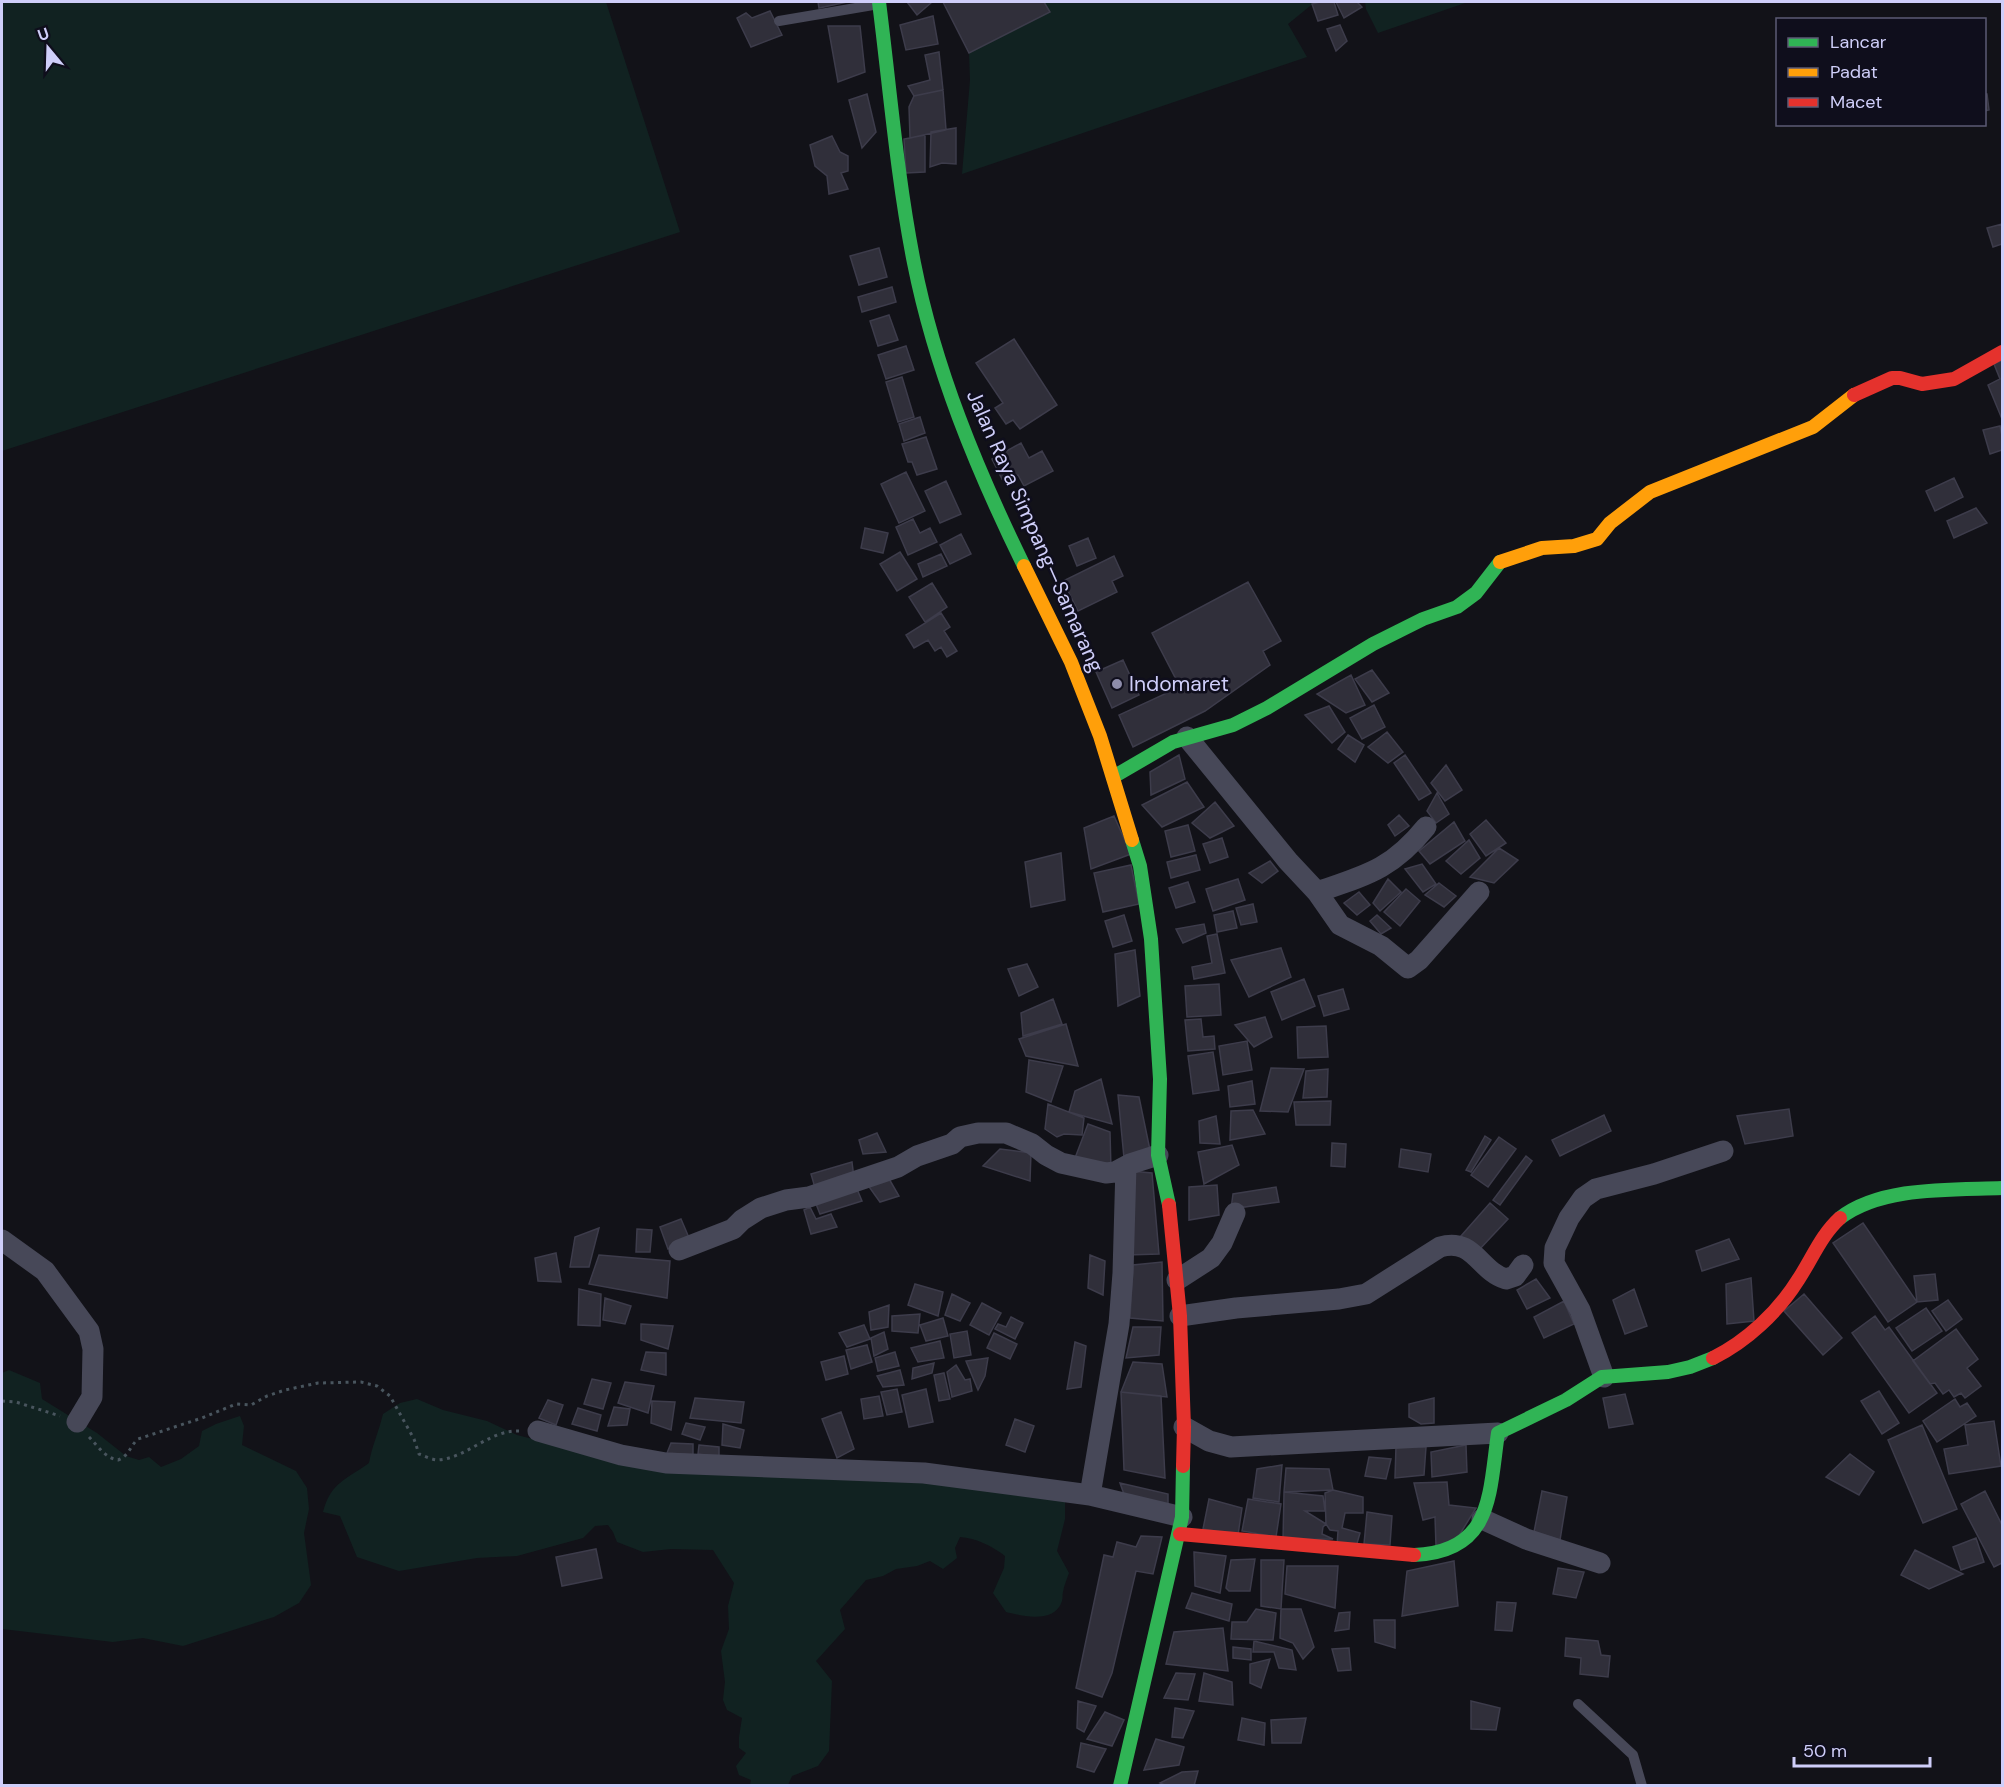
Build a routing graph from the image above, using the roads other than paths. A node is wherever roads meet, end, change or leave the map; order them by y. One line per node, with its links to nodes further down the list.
1 (879, 3): 2 (lane); 5 (street, Jalan Raya Simpang—Samarang)
2 (779, 21)
3 (2002, 352): 4 (street)
4 (1187, 737): 5 (street); 7 (street)
5 (1113, 777): 10 (street, Jalan Raya Simpang—Samarang)
6 (1426, 827): 7 (street)
7 (1317, 892): 8 (street)
8 (1479, 892)
9 (1723, 1151): 19 (street)
10 (1158, 1155): 11 (street); 17 (street, Jalan Raya Simpang—Samarang)
11 (1126, 1166): 15 (street); 24 (street)
12 (2002, 1188): 19 (street)
13 (1234, 1214): 17 (street)
14 (2, 1240): 20 (street)
15 (679, 1250)
16 (1523, 1265): 18 (street)
17 (1177, 1280): 18 (street, Jalan Raya Simpang—Samarang)
18 (1180, 1316): 21 (street, Jalan Raya Simpang—Samarang)
19 (1604, 1377): 23 (street)
20 (77, 1422)
21 (1184, 1427): 23 (street); 26 (street, Jalan Raya Simpang—Samarang)
22 (538, 1431): 24 (street)
23 (1498, 1433): 25 (street)
24 (1090, 1495): 26 (street)
25 (1482, 1519): 26 (street); 27 (street)
26 (1181, 1526): 29 (street, Jalan Raya Simpang—Samarang)
27 (1600, 1563)
28 (1578, 1704): 30 (lane)
29 (1120, 1785)
30 (1642, 1785)

